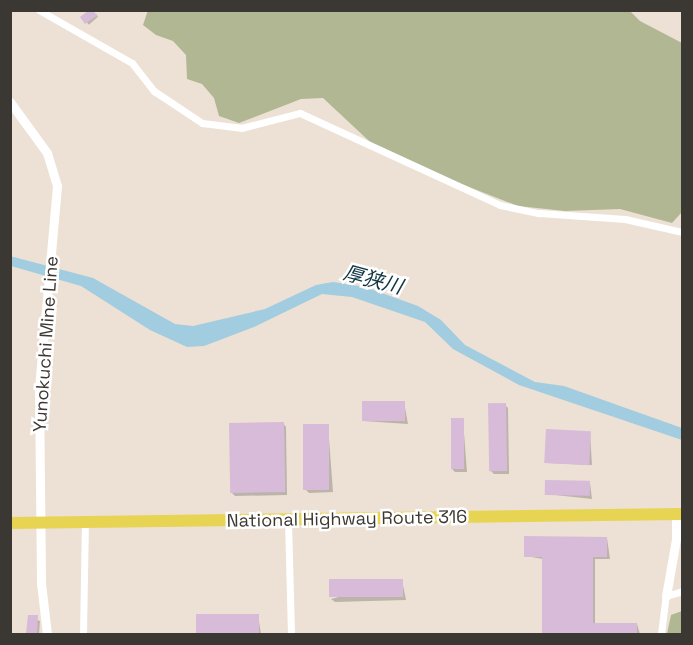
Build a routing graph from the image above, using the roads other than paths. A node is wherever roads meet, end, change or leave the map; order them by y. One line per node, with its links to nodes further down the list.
1 (39, 10): 3 (street)
2 (10, 102): 8 (main road, Yunokuchi Mine Line)
3 (682, 232)
4 (679, 514): 5 (highway, National Highway Route 316); 10 (main road)
5 (288, 520): 6 (highway, National Highway Route 316); 13 (street)
6 (85, 522): 8 (highway, National Highway Route 316); 12 (street)
7 (10, 523): 8 (highway, National Highway Route 316)
8 (41, 523): 11 (main road, Yunokuchi Mine Line)
9 (682, 591): 10 (street)
10 (666, 596): 14 (street)
11 (47, 634)
12 (83, 634)
13 (291, 634)
14 (661, 634)

